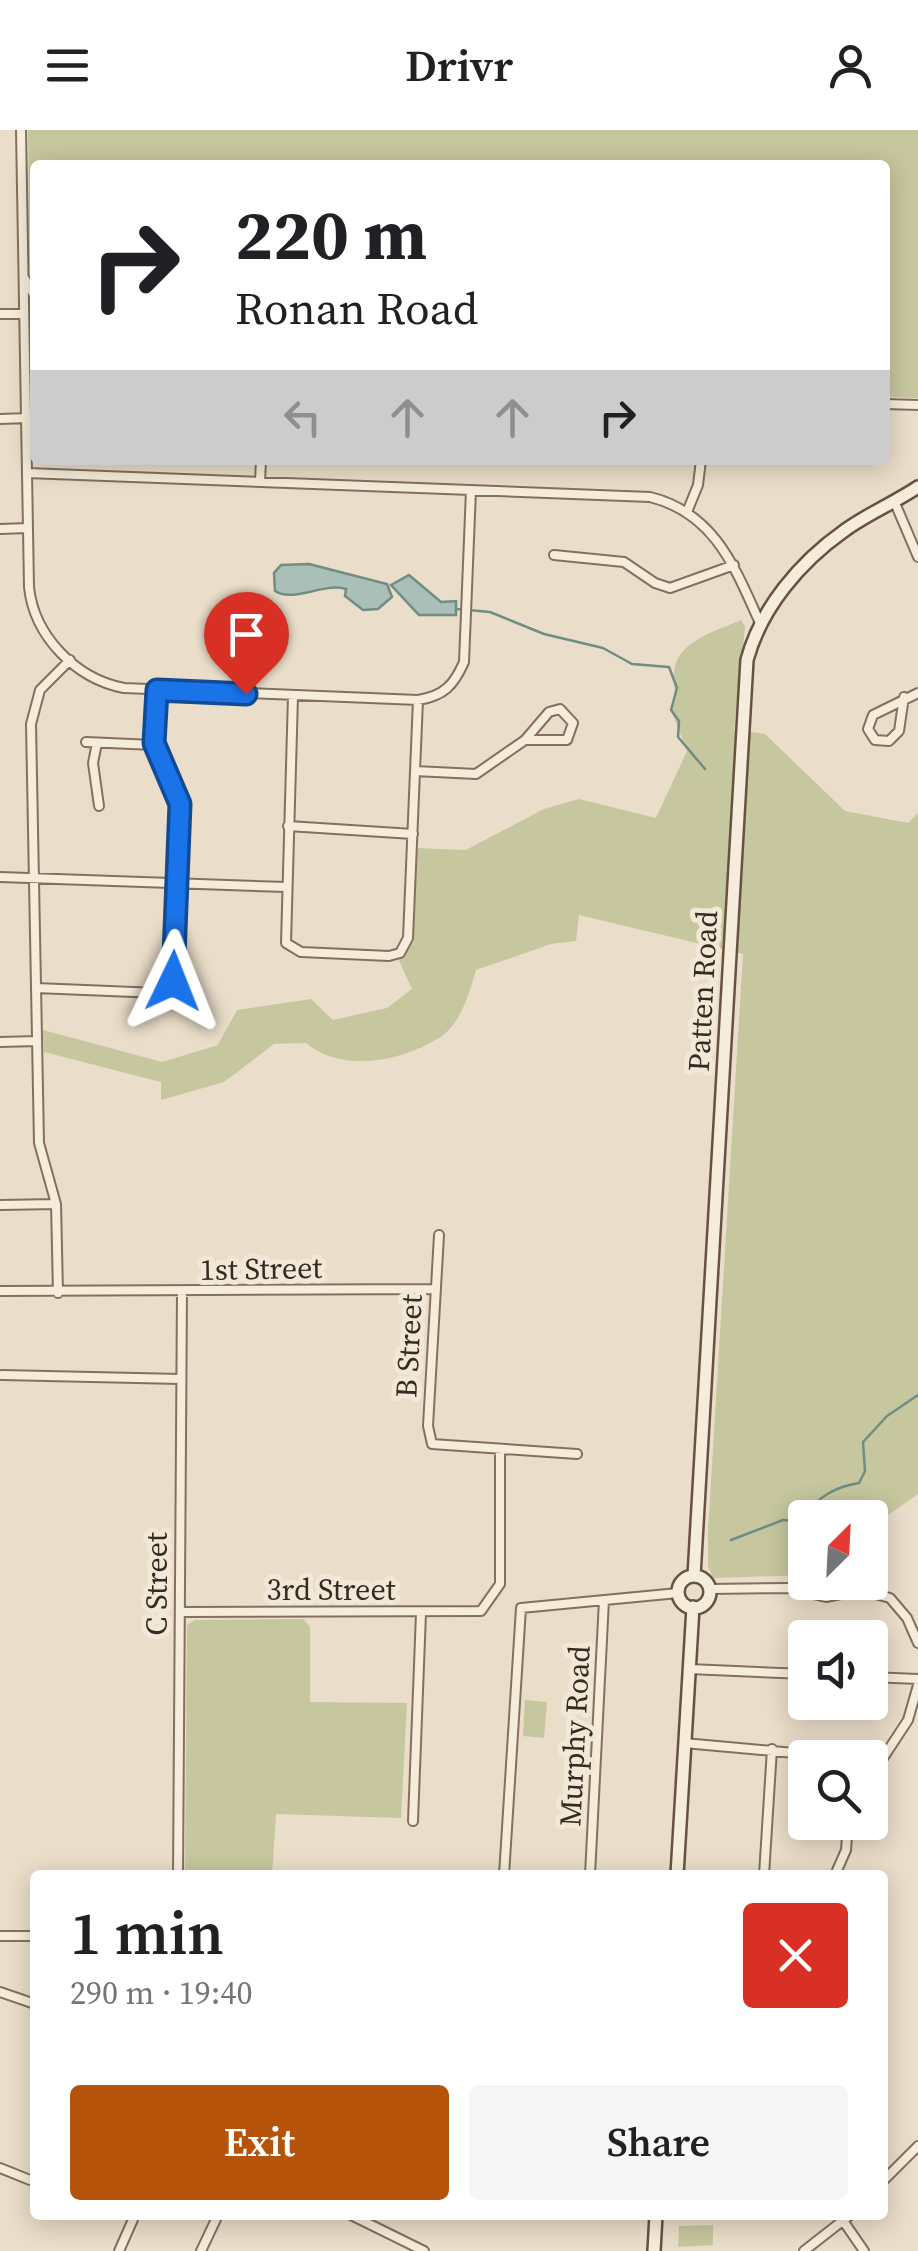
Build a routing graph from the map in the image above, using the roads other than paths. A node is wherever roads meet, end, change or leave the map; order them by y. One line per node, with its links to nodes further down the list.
1 (21, 130): 2 (street)
2 (24, 277): 3 (street); 5 (street)
3 (30, 288)
4 (0, 314): 5 (street)
5 (24, 314): 6 (street)
6 (30, 372): 9 (street)
7 (890, 404): 8 (street)
8 (918, 405)
9 (27, 418): 10 (street); 13 (street)
10 (0, 419)
11 (261, 465): 14 (street)
12 (700, 465): 18 (street)
13 (27, 473): 14 (street); 19 (street)
14 (260, 482): 16 (street)
15 (918, 487): 17 (street, Patten Road)
16 (471, 490): 18 (street); 30 (street)
17 (896, 502): 22 (street); 24 (street, Patten Road)
18 (687, 512): 23 (street)
19 (28, 528): 20 (street); 25 (street)
20 (0, 529)
21 (554, 555): 23 (street)
22 (918, 557)
23 (734, 565): 24 (street)
24 (760, 623): 57 (street, Patten Road)
25 (70, 660): 26 (street); 40 (street)
26 (157, 690): 28 (street); 34 (street)
27 (918, 693): 29 (street)
28 (293, 696): 30 (street); 37 (street)
29 (904, 697): 29 (street)
30 (418, 700): 35 (street)
31 (525, 740): 31 (street); 35 (street)
32 (86, 742): 33 (street)
33 (97, 743): 34 (street); 36 (street)
34 (154, 745): 41 (street)
35 (415, 771): 38 (street)
36 (99, 806)
37 (288, 826): 38 (street); 42 (street)
38 (413, 834): 42 (street)
39 (0, 877): 40 (street)
40 (33, 877): 41 (street); 43 (street)
41 (177, 882): 42 (street); 43 (street)
42 (286, 887)
43 (36, 988): 44 (street)
44 (37, 1041): 45 (street); 46 (street)
45 (0, 1042)
46 (56, 1204): 47 (street); 52 (street)
47 (0, 1205)
48 (439, 1235): 49 (street, B Street)
49 (435, 1290): 51 (street, 1st Street); 55 (street, B Street)
50 (0, 1291): 52 (street, 1st Street)
51 (182, 1292): 52 (street, 1st Street); 54 (street, C Street)
52 (58, 1293)
53 (2, 1375): 54 (street)
54 (181, 1379): 62 (street, C Street)
55 (500, 1450): 56 (street); 63 (street, 3rd Street)
56 (577, 1454)
57 (694, 1576): 58 (street); 59 (street)
58 (710, 1589): 61 (street); 64 (street)
59 (678, 1593): 60 (street); 61 (street)
60 (604, 1600): 76 (street); 77 (street, Murphy Road)
61 (692, 1608): 65 (street)
62 (181, 1612): 63 (street, 3rd Street); 75 (street, C Street)
63 (421, 1613): 73 (street)
64 (918, 1643)
65 (689, 1669): 66 (street); 69 (street)
66 (788, 1673)
67 (888, 1679): 68 (street)
68 (918, 1682): 71 (street)
69 (684, 1743): 70 (street); 78 (street)
70 (772, 1749): 72 (street); 79 (street)
71 (888, 1750)
72 (788, 1751)
73 (413, 1820)
74 (847, 1840): 80 (street)
75 (178, 1870)
76 (504, 1870)
77 (590, 1870)
78 (676, 1870)
79 (764, 1870)
80 (837, 1870)
81 (1, 1936): 82 (street)
82 (30, 1936)
83 (0, 1992): 84 (street)
84 (30, 2002)
85 (918, 2146): 87 (street)
86 (0, 2168): 88 (street)
87 (888, 2176)
88 (30, 2180)
89 (133, 2220): 95 (street)
90 (216, 2220): 96 (street)
91 (361, 2220): 97 (street)
92 (656, 2220): 98 (street)
93 (844, 2220): 99 (street)
94 (848, 2220): 100 (street)
95 (119, 2251)
96 (201, 2251)
97 (424, 2251)
98 (654, 2251)
99 (804, 2251)
100 (864, 2251)

